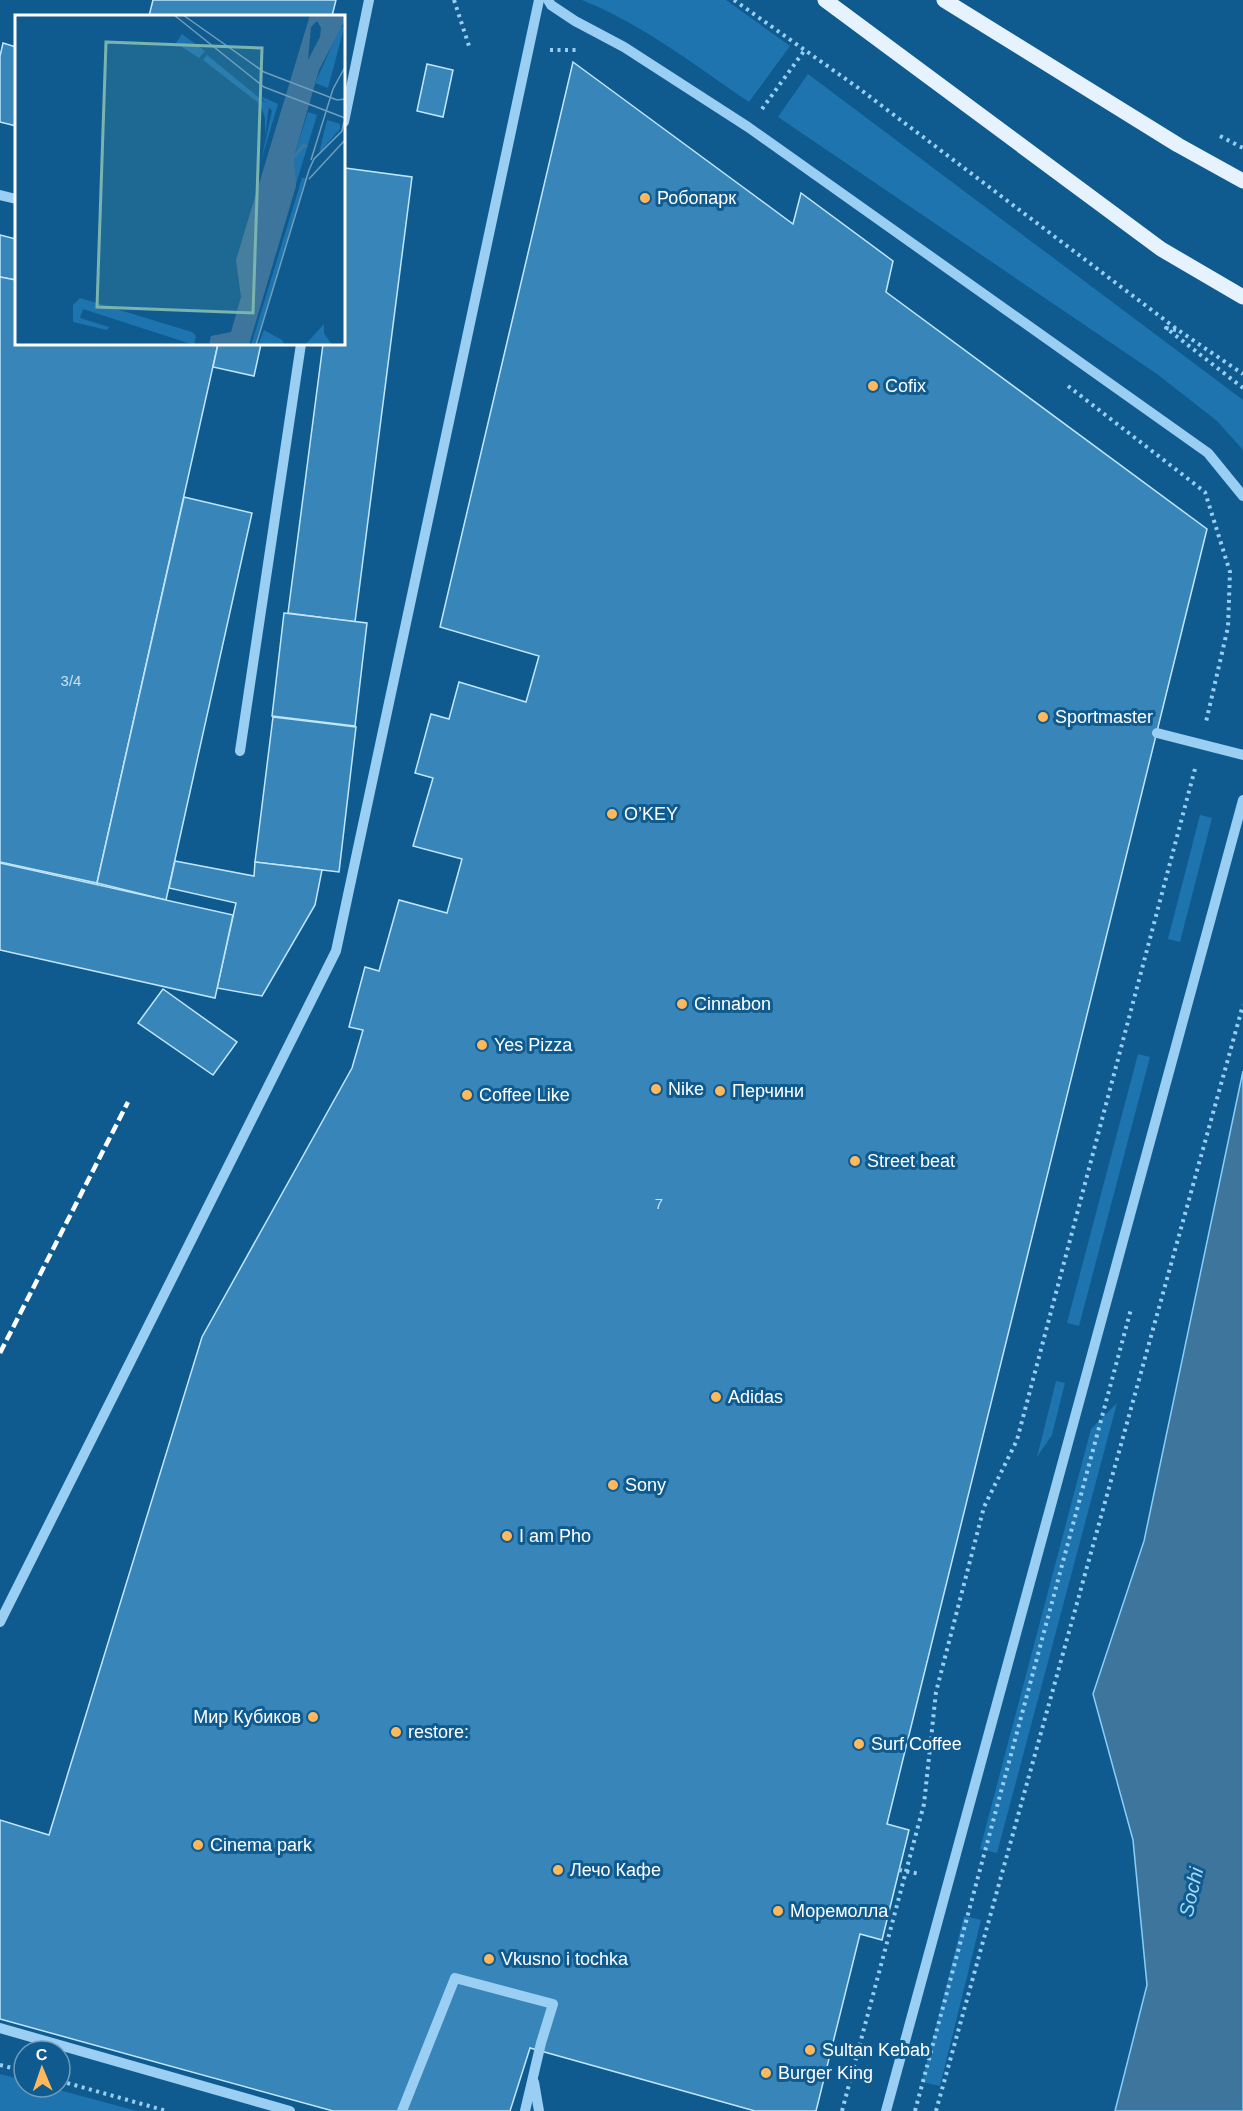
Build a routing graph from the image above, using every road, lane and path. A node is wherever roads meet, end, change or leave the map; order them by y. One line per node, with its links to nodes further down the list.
1 (369, 0): 12 (street)
2 (454, 0): 8 (path)
3 (539, 0): 11 (street)
4 (548, 0): 13 (street)
5 (734, 0): 10 (path)
6 (825, 0): 17 (main road)
7 (944, 0): 14 (main road)
8 (470, 49)
9 (582, 51): 11 (path)
10 (804, 51): 13 (path); 18 (path)
11 (526, 62): 31 (street)
12 (345, 117)
13 (748, 127): 23 (street)
14 (1243, 181)
15 (0, 195): 16 (street)
16 (15, 199)
17 (1243, 297)
18 (1178, 330): 20 (path); 22 (path)
19 (301, 345): 26 (street)
20 (1243, 374)
21 (1064, 382): 25 (path)
22 (1243, 388)
23 (1243, 495)
24 (1157, 733): 25 (street)
25 (1201, 745): 27 (street); 33 (path)
26 (240, 751)
27 (1243, 755)
28 (1243, 800): 47 (street)
29 (1243, 1005): 49 (path)
30 (1132, 1305): 48 (path)
31 (0, 1622)
32 (899, 1870): 33 (path)
33 (906, 1871): 34 (path); 46 (path)
34 (920, 1874)
35 (0, 2028): 41 (street)
36 (533, 2076): 42 (street); 43 (street); 44 (street); 45 (street)
37 (72, 2084): 38 (path)
38 (146, 2105): 39 (path); 40 (path)
39 (145, 2111)
40 (167, 2111)
41 (290, 2111)
42 (402, 2111)
43 (525, 2111)
44 (532, 2111)
45 (539, 2111)
46 (842, 2111)
47 (886, 2111)
48 (915, 2111)
49 (936, 2111)

